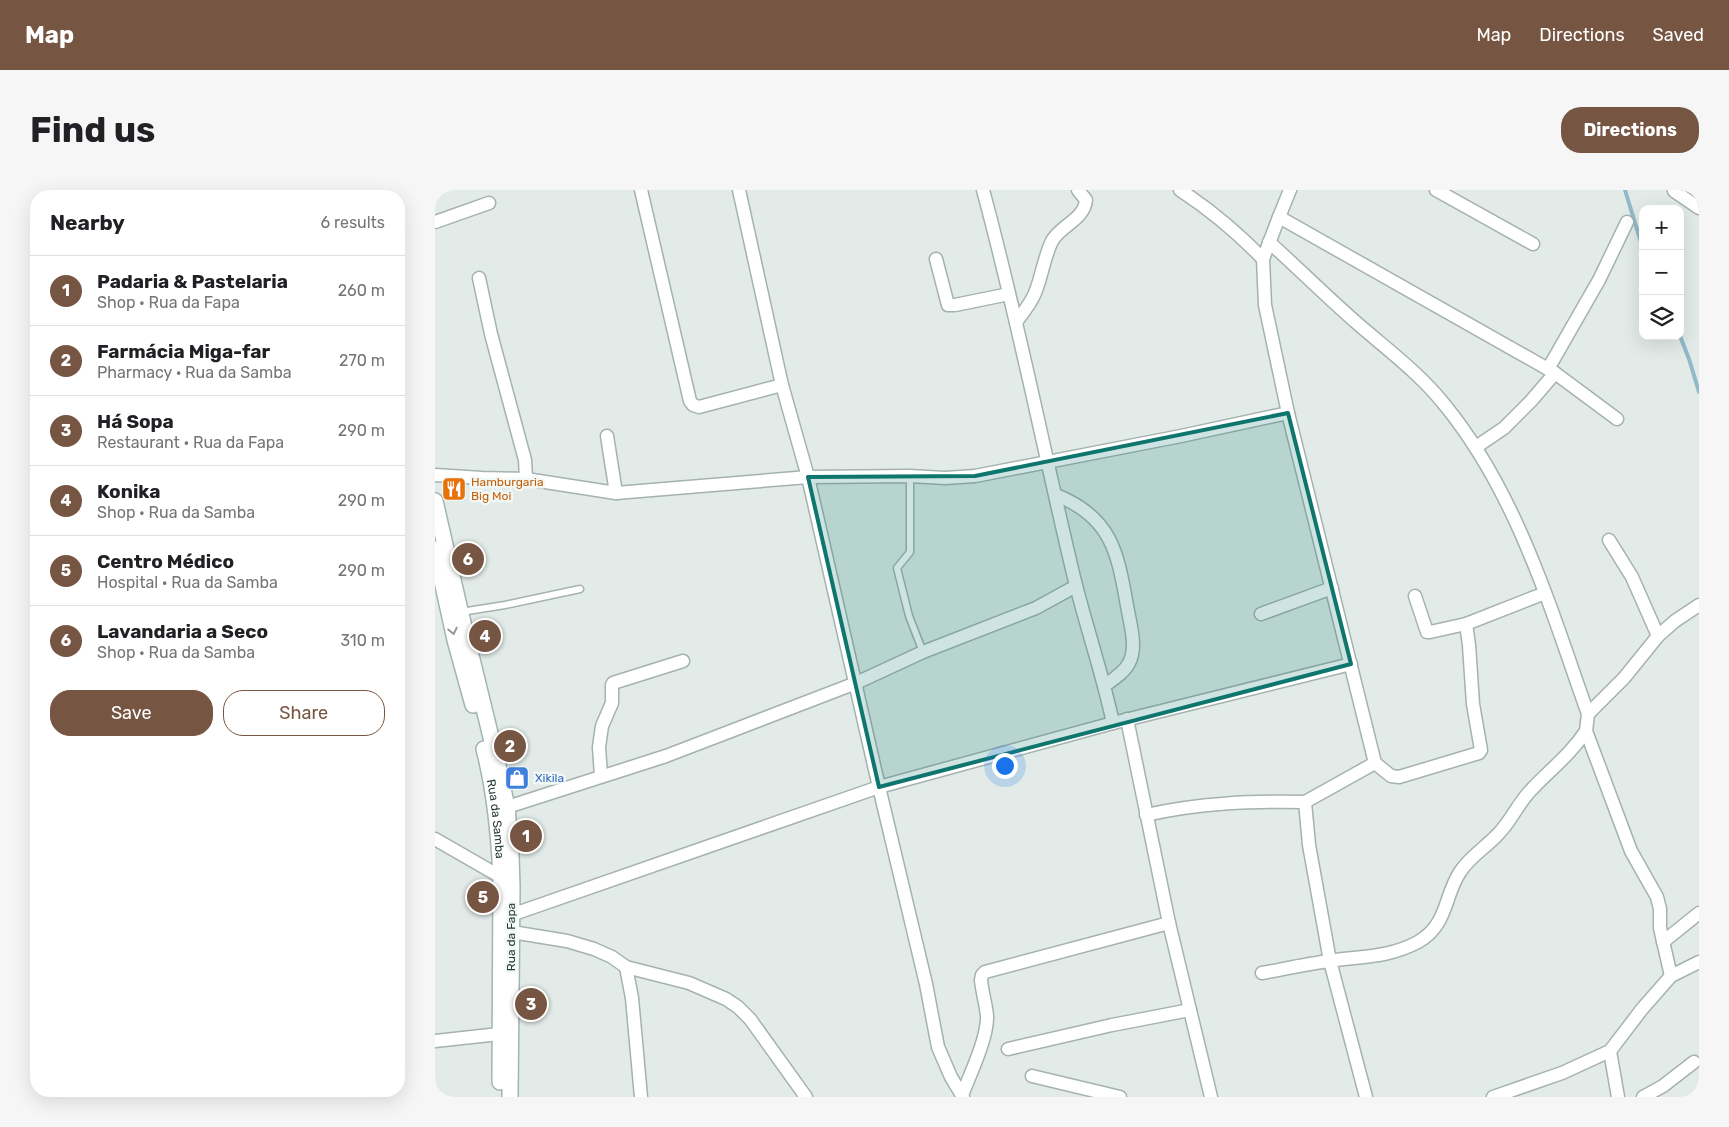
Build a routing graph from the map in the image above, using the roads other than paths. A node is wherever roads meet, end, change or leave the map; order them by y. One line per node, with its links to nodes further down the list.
1 (641, 190): 22 (street)
2 (739, 190): 22 (street)
3 (983, 190): 19 (street)
4 (1078, 190): 20 (street)
5 (1180, 190): 17 (street)
6 (1290, 190): 11 (street)
7 (1436, 190): 15 (street)
8 (1674, 191): 10 (street)
9 (489, 203): 12 (street)
10 (1699, 208)
11 (1279, 217): 14 (street); 21 (street)
12 (435, 222)
13 (1627, 222): 21 (street)
14 (1269, 242): 17 (street); 26 (street)
15 (1533, 244)
16 (936, 259): 19 (street)
17 (1263, 259): 23 (street)
18 (479, 278): 31 (street)
19 (1009, 294): 20 (street)
20 (1016, 322): 27 (street)
21 (1552, 371): 24 (street); 26 (street)
22 (782, 385): 30 (street)
23 (1288, 413): 27 (street); 38 (street)
24 (1617, 420)
25 (607, 436): 32 (street)
26 (1476, 447): 40 (street)
27 (1048, 461): 29 (street); 33 (street)
28 (435, 475): 31 (street)
29 (909, 476): 30 (street); 47 (lane)
30 (808, 477): 32 (street); 50 (street)
31 (526, 479): 32 (street)
32 (616, 493)
33 (1056, 495): 37 (street); 51 (street)
34 (435, 501): 43 (main road, Rua da Samba)
35 (1609, 540): 46 (street)
36 (435, 549): 63 (main road, Rua da Samba, one-way to 63)
37 (1076, 586): 47 (street); 51 (street)
38 (1332, 588): 44 (street); 49 (street)
39 (580, 589): 43 (lane)
40 (1545, 593): 45 (street); 52 (street)
41 (1415, 596): 45 (street)
42 (1699, 605): 46 (street)
43 (460, 612): 60 (main road, Rua da Samba)
44 (1261, 614)
45 (1466, 624): 56 (street)
46 (1658, 636): 52 (street)
47 (923, 652): 50 (street)
48 (683, 661): 57 (street)
49 (1351, 664): 53 (street); 56 (street)
50 (856, 683): 57 (street); 58 (street)
51 (1104, 686): 54 (street)
52 (1588, 714): 55 (street)
53 (1127, 719): 54 (street); 61 (street)
54 (1113, 723): 58 (street)
55 (1586, 731): 68 (street); 69 (street)
56 (1375, 763): 59 (street)
57 (601, 776): 60 (street)
58 (879, 787): 65 (street); 81 (street)
59 (1305, 802): 61 (street); 69 (street)
60 (507, 807): 65 (main road, Rua da Fapa)
61 (1146, 815): 66 (street)
62 (435, 839): 63 (street)
63 (501, 877): 75 (main road, Rua da Samba)
64 (1699, 913): 68 (street)
65 (511, 915): 67 (main road, Rua da Fapa)
66 (1169, 923): 74 (street); 81 (street)
67 (511, 932): 71 (street); 83 (main road, Rua da Fapa)
68 (1663, 942): 73 (street)
69 (1330, 961): 72 (street); 88 (street)
70 (1699, 962): 73 (street)
71 (626, 967): 84 (street); 85 (street)
72 (1262, 973)
73 (1671, 976): 78 (street)
74 (1190, 1010): 77 (street); 87 (street)
75 (499, 1034): 76 (street); 82 (main road, Rua da Samba)
76 (435, 1041)
77 (1008, 1049)
78 (1610, 1051): 89 (street); 90 (street)
79 (1693, 1062): 91 (street)
80 (1032, 1076): 86 (street)
81 (963, 1096)
82 (501, 1097)
83 (510, 1097)
84 (641, 1097)
85 (807, 1097)
86 (1120, 1097)
87 (1211, 1097)
88 (1366, 1097)
89 (1493, 1097)
90 (1619, 1097)
91 (1643, 1097)

